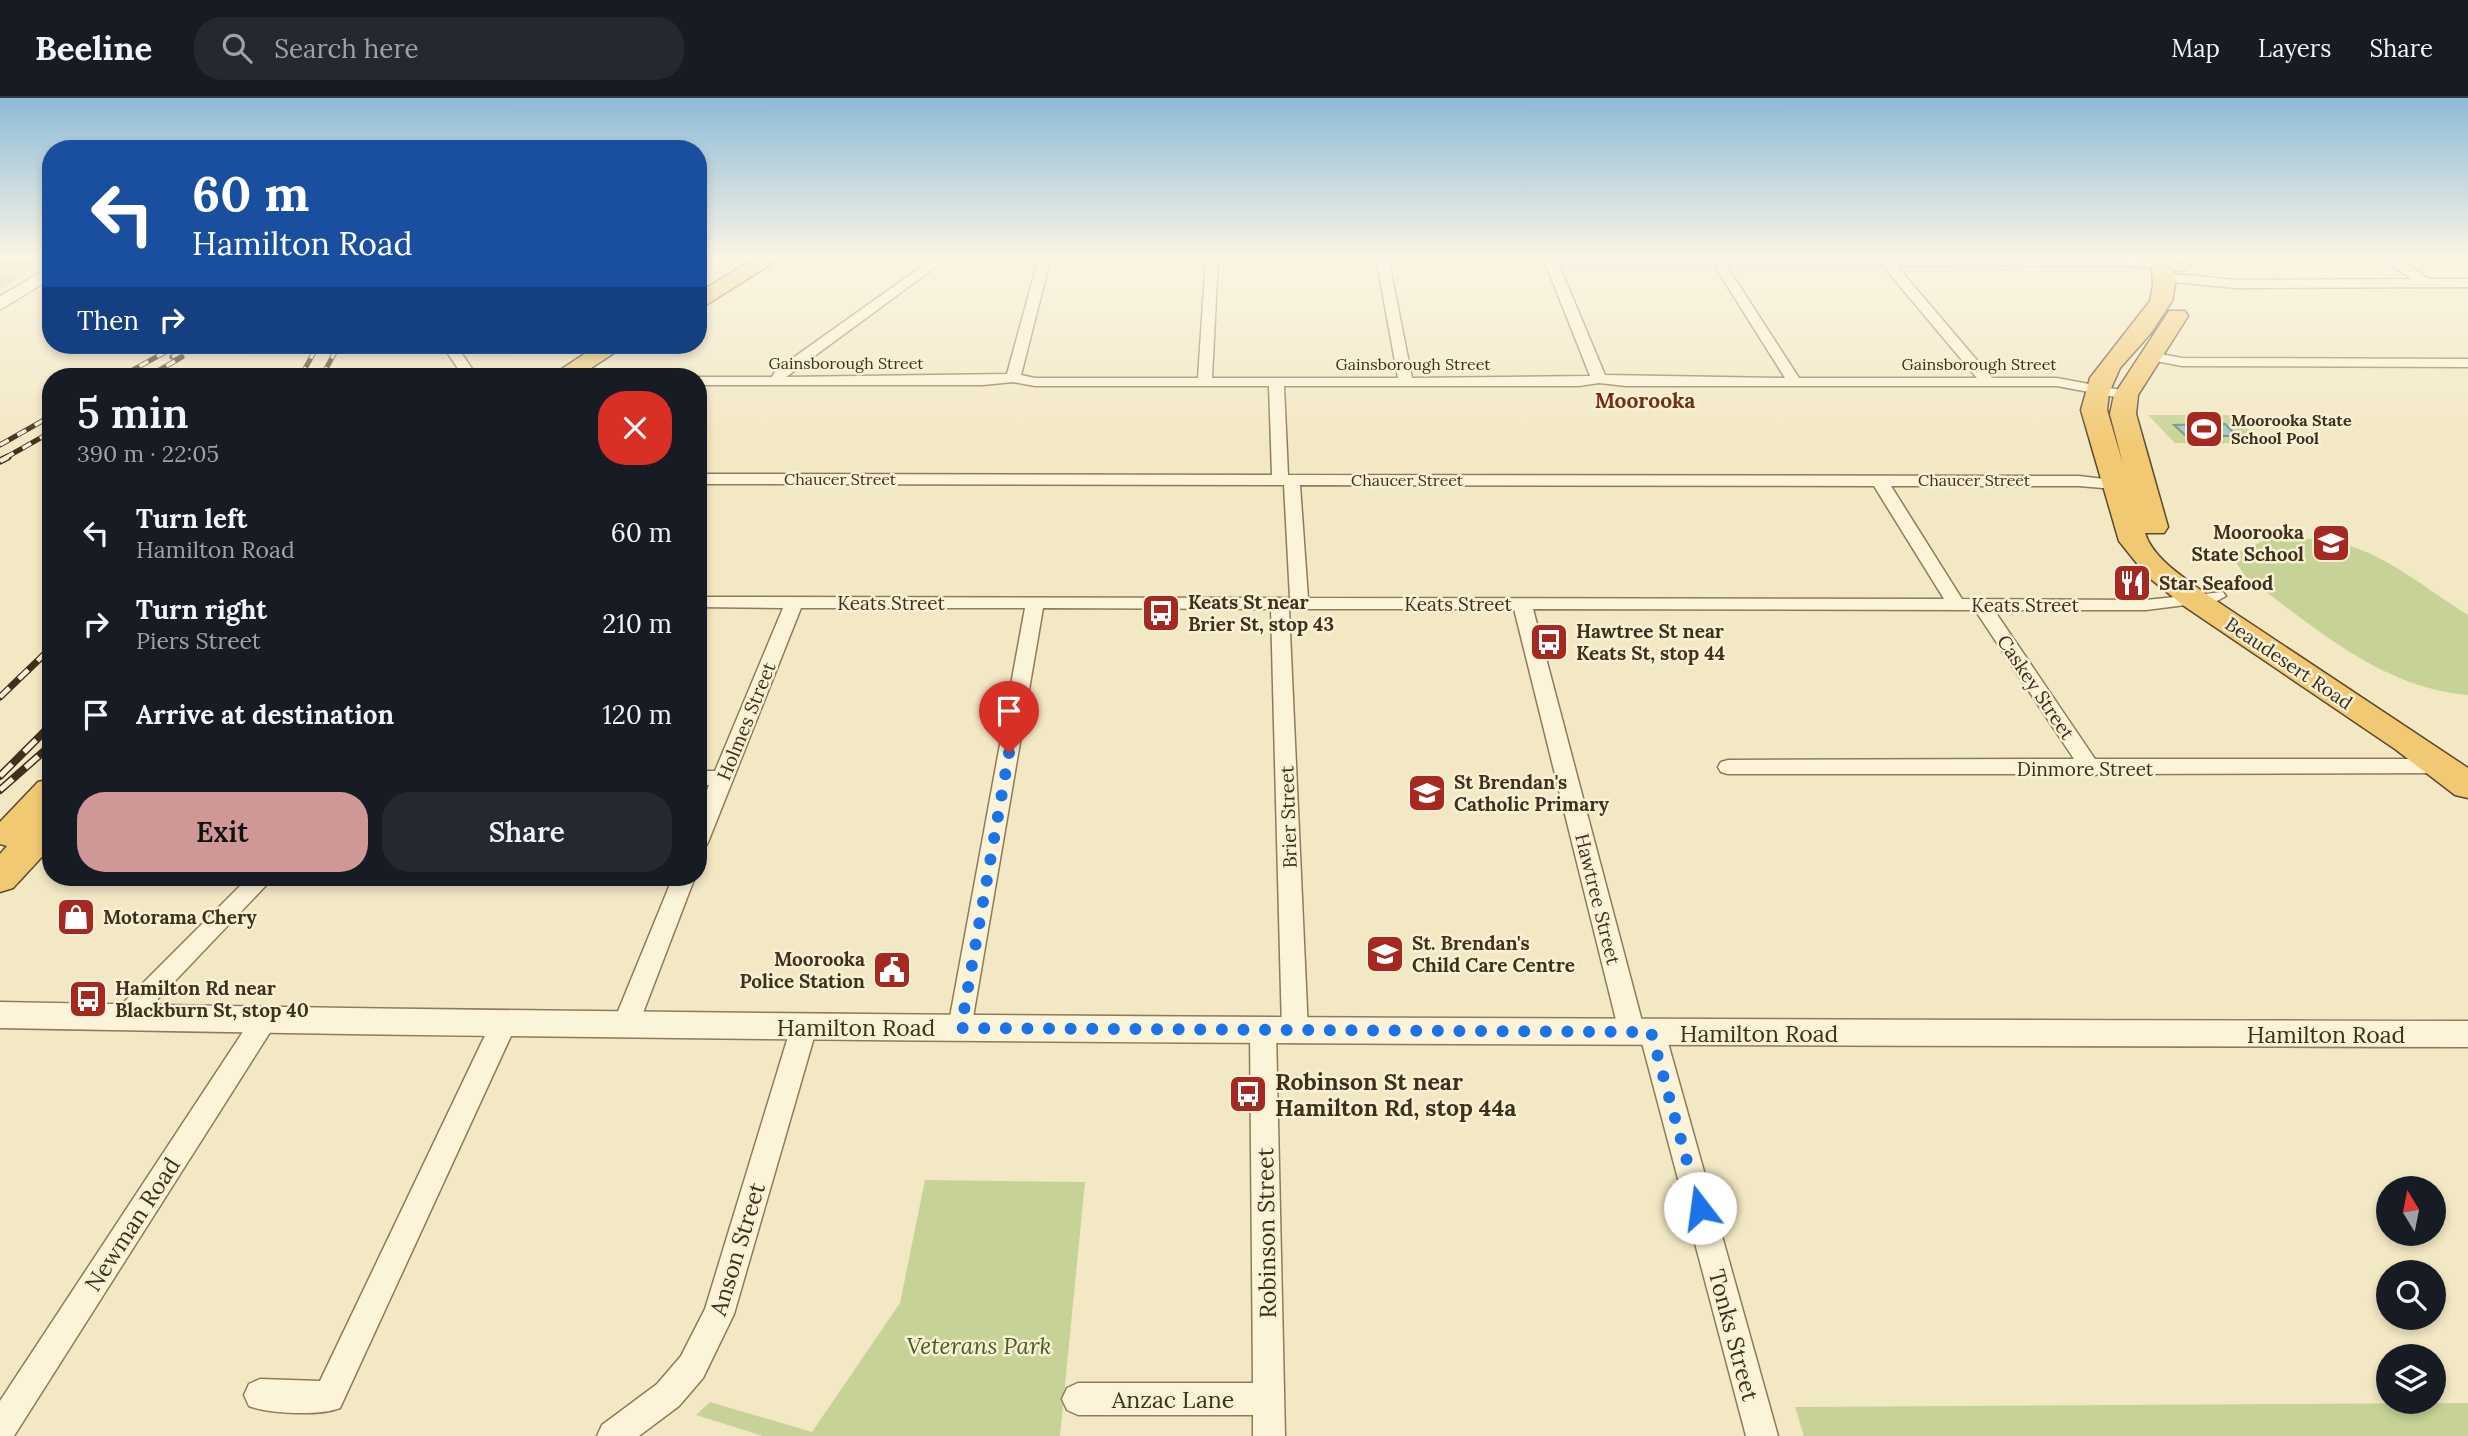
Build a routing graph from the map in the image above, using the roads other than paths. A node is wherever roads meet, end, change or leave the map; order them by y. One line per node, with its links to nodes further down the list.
1 (856, 319): 19 (street)
2 (1028, 319): 16 (street)
3 (1208, 319): 20 (street)
4 (1394, 319): 23 (street)
5 (1575, 319): 17 (street)
6 (1755, 319): 21 (street)
7 (1935, 319): 24 (street)
8 (2147, 319): 25 (highway)
9 (2175, 319): 12 (highway)
10 (599, 354): 14 (highway)
11 (618, 354): 15 (highway)
12 (2150, 356): 13 (street); 26 (highway)
13 (2468, 363)
14 (576, 368)
15 (596, 368)
16 (1013, 378): 19 (street, Gainsborough Street); 20 (street, Gainsborough Street)
17 (1599, 379): 21 (street, Gainsborough Street); 23 (street, Gainsborough Street)
18 (707, 381): 19 (street, Gainsborough Street)
19 (777, 381)
20 (1205, 381): 22 (street, Gainsborough Street)
21 (1794, 381): 24 (street, Gainsborough Street)
22 (1276, 382): 23 (street, Gainsborough Street); 28 (street, Brier Street)
23 (1406, 382)
24 (1988, 382): 25 (street, Gainsborough Street)
25 (2096, 388): 26 (street, Gainsborough Street); 30 (highway, Beaudesert Road)
26 (2126, 396): 31 (highway, Beaudesert Road)
27 (707, 480): 28 (street, Chaucer Street)
28 (1286, 480): 29 (street, Chaucer Street); 35 (street, Brier Street)
29 (1879, 480): 30 (street, Chaucer Street); 37 (street)
30 (2115, 484): 31 (highway, Beaudesert Road)
31 (2206, 598): 38 (street, Keats Street); 39 (highway, Beaudesert Road)
32 (707, 602): 33 (street, Keats Street)
33 (794, 602): 34 (street, Keats Street); 42 (street, Holmes Street)
34 (1035, 604): 35 (street, Keats Street); 58 (street)
35 (1289, 604): 36 (street, Keats Street); 60 (street, Brier Street)
36 (1522, 604): 37 (street, Keats Street); 61 (street, Hawtree Street)
37 (1957, 605): 38 (street, Keats Street)
38 (1981, 605): 41 (street, Caskey Street)
39 (2455, 763): 41 (street, Dinmore Street); 44 (highway, Beaudesert Road)
40 (1728, 768): 41 (street, Dinmore Street)
41 (2091, 769)
42 (723, 778): 43 (street); 46 (street, Holmes Street)
43 (707, 779)
44 (2468, 786)
45 (42, 801): 48 (highway)
46 (707, 818)
47 (42, 833): 49 (highway)
48 (0, 845)
49 (0, 878)
50 (254, 886): 53 (street)
51 (680, 886): 56 (street)
52 (0, 1015): 53 (street, Hamilton Road)
53 (125, 1017): 54 (street, Hamilton Road)
54 (265, 1019): 55 (street, Hamilton Road); 66 (street, Newman Road)
55 (503, 1025): 56 (street, Hamilton Road); 63 (street)
56 (625, 1026): 57 (street, Hamilton Road)
57 (804, 1027): 58 (street, Hamilton Road); 67 (street, Anson Street)
58 (961, 1028): 59 (street, Hamilton Road)
59 (1263, 1031): 60 (street, Hamilton Road); 65 (street, Robinson Street)
60 (1295, 1031): 61 (street, Hamilton Road)
61 (1642, 1032): 62 (street, Hamilton Road); 69 (street, Tonks Street)
62 (2468, 1034)
63 (260, 1395)
64 (1078, 1399): 65 (street, Anzac Lane)
65 (1268, 1399): 68 (street, Robinson Street)
66 (0, 1429)
67 (613, 1436)
68 (1269, 1436)
69 (1762, 1436)

